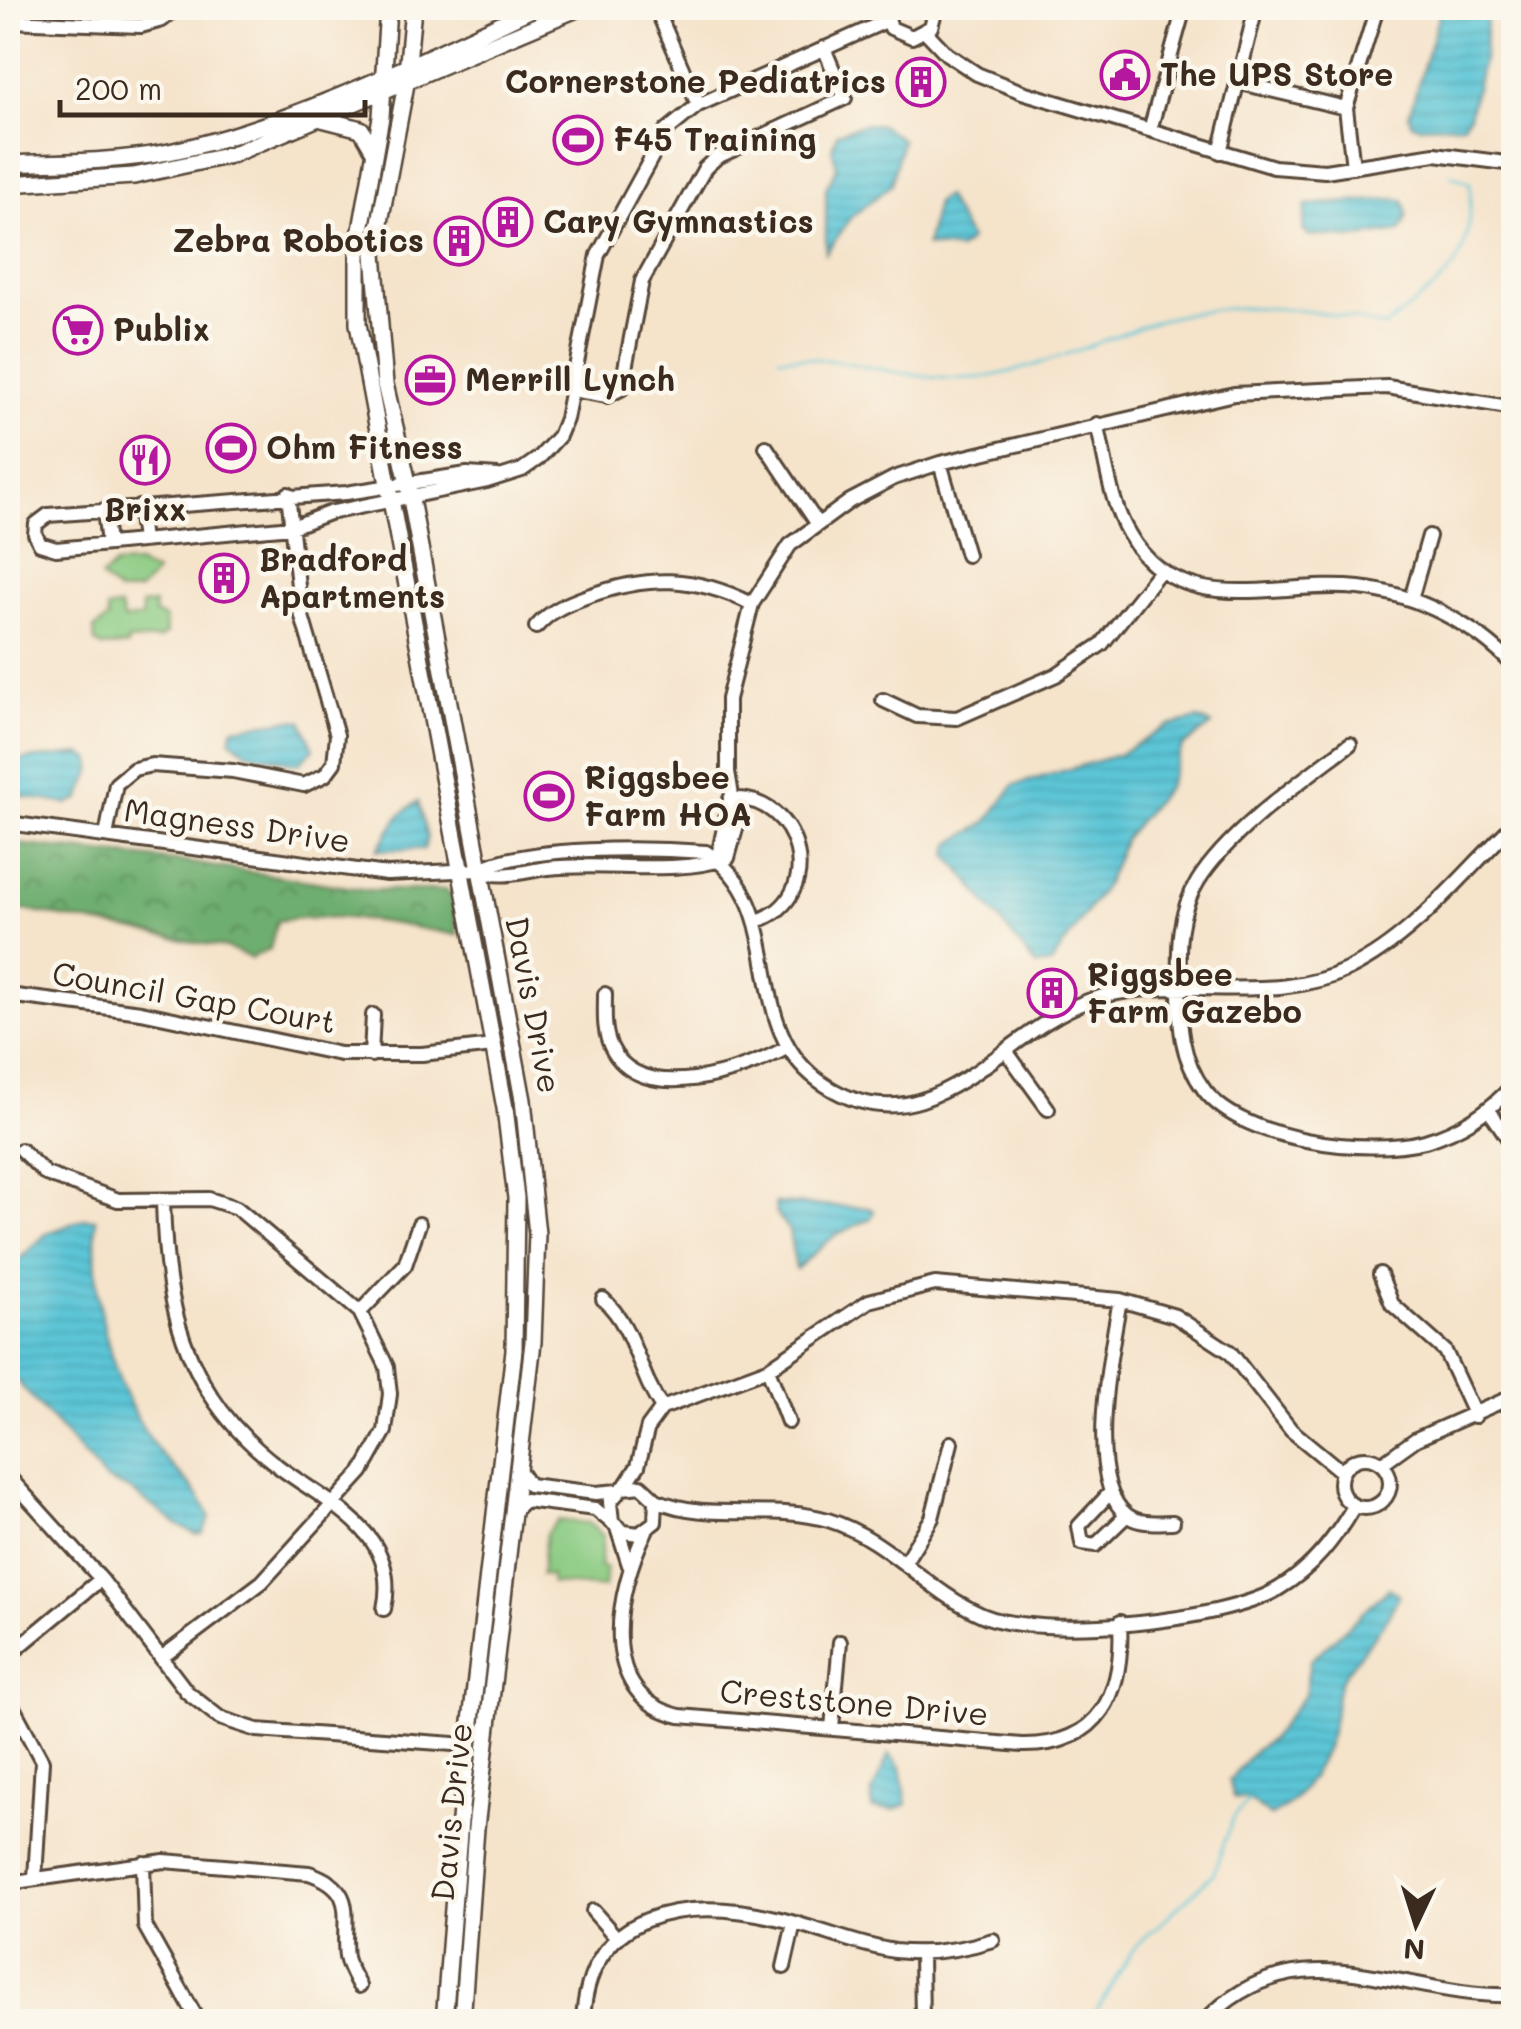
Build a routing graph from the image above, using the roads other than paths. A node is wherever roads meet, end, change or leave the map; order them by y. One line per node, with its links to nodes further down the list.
1 (176, 8): 12 (street)
2 (388, 8): 16 (main road, Davis Drive)
3 (413, 8): 15 (main road, Davis Drive)
4 (534, 8): 15 (main road)
5 (579, 8): 18 (main road)
6 (656, 8): 20 (street)
7 (936, 8): 13 (street)
8 (1184, 8): 23 (street)
9 (1256, 8): 17 (street)
10 (1376, 8): 21 (street)
11 (886, 14): 13 (street); 14 (street)
12 (8, 20)
13 (926, 32): 23 (street)
14 (824, 48): 20 (street); 30 (street)
15 (408, 65): 16 (main road); 18 (main road, Davis Drive)
16 (386, 75): 19 (main road, Davis Drive); 26 (main road)
17 (1241, 82): 21 (street); 25 (street)
18 (406, 84): 19 (main road); 35 (main road, Davis Drive)
19 (383, 94): 22 (main road); 24 (main road, Davis Drive)
20 (698, 105): 30 (street)
21 (1346, 108): 28 (street)
22 (321, 119): 24 (main road); 29 (main road)
23 (1150, 130): 25 (street)
24 (374, 150): 37 (main road, Davis Drive)
25 (1220, 152): 28 (street)
26 (8, 164)
27 (1514, 164): 28 (street)
28 (1353, 167)
29 (8, 184)
30 (572, 390): 35 (street)
31 (1514, 408): 32 (street)
32 (1097, 424): 34 (street); 46 (street)
33 (766, 447): 40 (street)
34 (940, 463): 40 (street); 45 (street)
35 (409, 491): 37 (street); 58 (main road, Davis Drive)
36 (288, 494): 37 (street); 38 (street); 41 (street)
37 (388, 494): 41 (street); 59 (main road, Davis Drive)
38 (140, 507): 39 (street); 43 (street)
39 (104, 510): 44 (street); 44 (street)
40 (817, 523): 48 (street)
41 (292, 527): 43 (street); 56 (street)
42 (1430, 536): 47 (street)
43 (143, 541): 44 (street)
44 (108, 544)
45 (967, 555)
46 (1160, 571): 47 (street); 51 (street)
47 (1411, 600): 50 (street)
48 (752, 604): 49 (street); 53 (street)
49 (536, 628)
50 (1512, 662)
51 (883, 700)
52 (1350, 744): 61 (street)
53 (730, 800): 57 (street); 60 (street)
54 (8, 823): 56 (street, Magness Drive)
55 (1514, 824): 61 (street)
56 (106, 836): 59 (street, Magness Drive)
57 (717, 861): 58 (street, Magness Drive); 60 (street)
58 (479, 870): 59 (street, Magness Drive); 88 (main road, Davis Drive)
59 (460, 872): 65 (main road, Davis Drive)
60 (757, 921): 66 (street)
61 (1178, 989): 67 (street); 71 (street)
62 (605, 994): 66 (street)
63 (8, 995): 68 (street, Council Gap Court)
64 (373, 1016): 68 (street, Council Gap Court)
65 (494, 1046): 68 (street, Council Gap Court); 112 (main road, Davis Drive)
66 (788, 1047): 67 (street)
67 (1006, 1050): 70 (street)
68 (371, 1055)
69 (1514, 1084): 71 (street)
70 (1048, 1109)
71 (1489, 1110): 72 (street)
72 (1514, 1147)
73 (22, 1150): 74 (street)
74 (163, 1202): 79 (street); 94 (street)
75 (420, 1224): 79 (street)
76 (1380, 1274): 83 (street)
77 (603, 1300): 82 (street)
78 (1120, 1300): 80 (street); 89 (street); 92 (street)
79 (360, 1312): 94 (street)
80 (768, 1370): 82 (street); 84 (street)
81 (1514, 1396): 83 (street)
82 (662, 1408): 87 (street)
83 (1475, 1416): 86 (street)
84 (788, 1422)
85 (950, 1442): 102 (street)
86 (1381, 1464): 89 (street); 95 (street)
87 (638, 1466): 91 (street); 93 (street)
88 (518, 1470): 91 (street); 97 (main road, Davis Drive)
89 (1342, 1472): 95 (street)
90 (8, 1476): 104 (street)
91 (622, 1489): 93 (street); 100 (street)
92 (1110, 1493): 98 (street); 98 (street)
93 (652, 1495): 96 (street); 101 (street)
94 (334, 1502): 105 (street); 109 (street)
95 (1354, 1506): 106 (street)
96 (678, 1510): 101 (street); 102 (street)
97 (513, 1512): 100 (street); 126 (main road, Davis Drive)
98 (1126, 1515): 99 (street)
99 (1174, 1522)
100 (615, 1525): 101 (street); 103 (street, Creststone Drive)
101 (651, 1526): 103 (street, Creststone Drive)
102 (906, 1560): 106 (street)
103 (629, 1564): 111 (street, Creststone Drive)
104 (101, 1579): 108 (street); 109 (street)
105 (384, 1609)
106 (1120, 1622): 111 (street, Creststone Drive)
107 (840, 1642): 111 (street)
108 (8, 1656)
109 (161, 1658): 112 (street)
110 (8, 1698): 114 (street)
111 (832, 1728)
112 (468, 1745): 125 (main road, Davis Drive)
113 (143, 1863): 114 (street); 122 (street); 124 (street)
114 (35, 1878): 115 (street)
115 (8, 1883)
116 (592, 1911): 118 (street)
117 (794, 1923): 118 (street); 120 (street); 121 (street)
118 (615, 1936): 127 (street)
119 (993, 1940): 120 (street)
120 (921, 1953): 128 (street)
121 (784, 1967)
122 (359, 1986)
123 (1514, 1996): 129 (street)
124 (199, 2022)
125 (444, 2022)
126 (462, 2022)
127 (583, 2022)
128 (922, 2022)
129 (1204, 2022)

